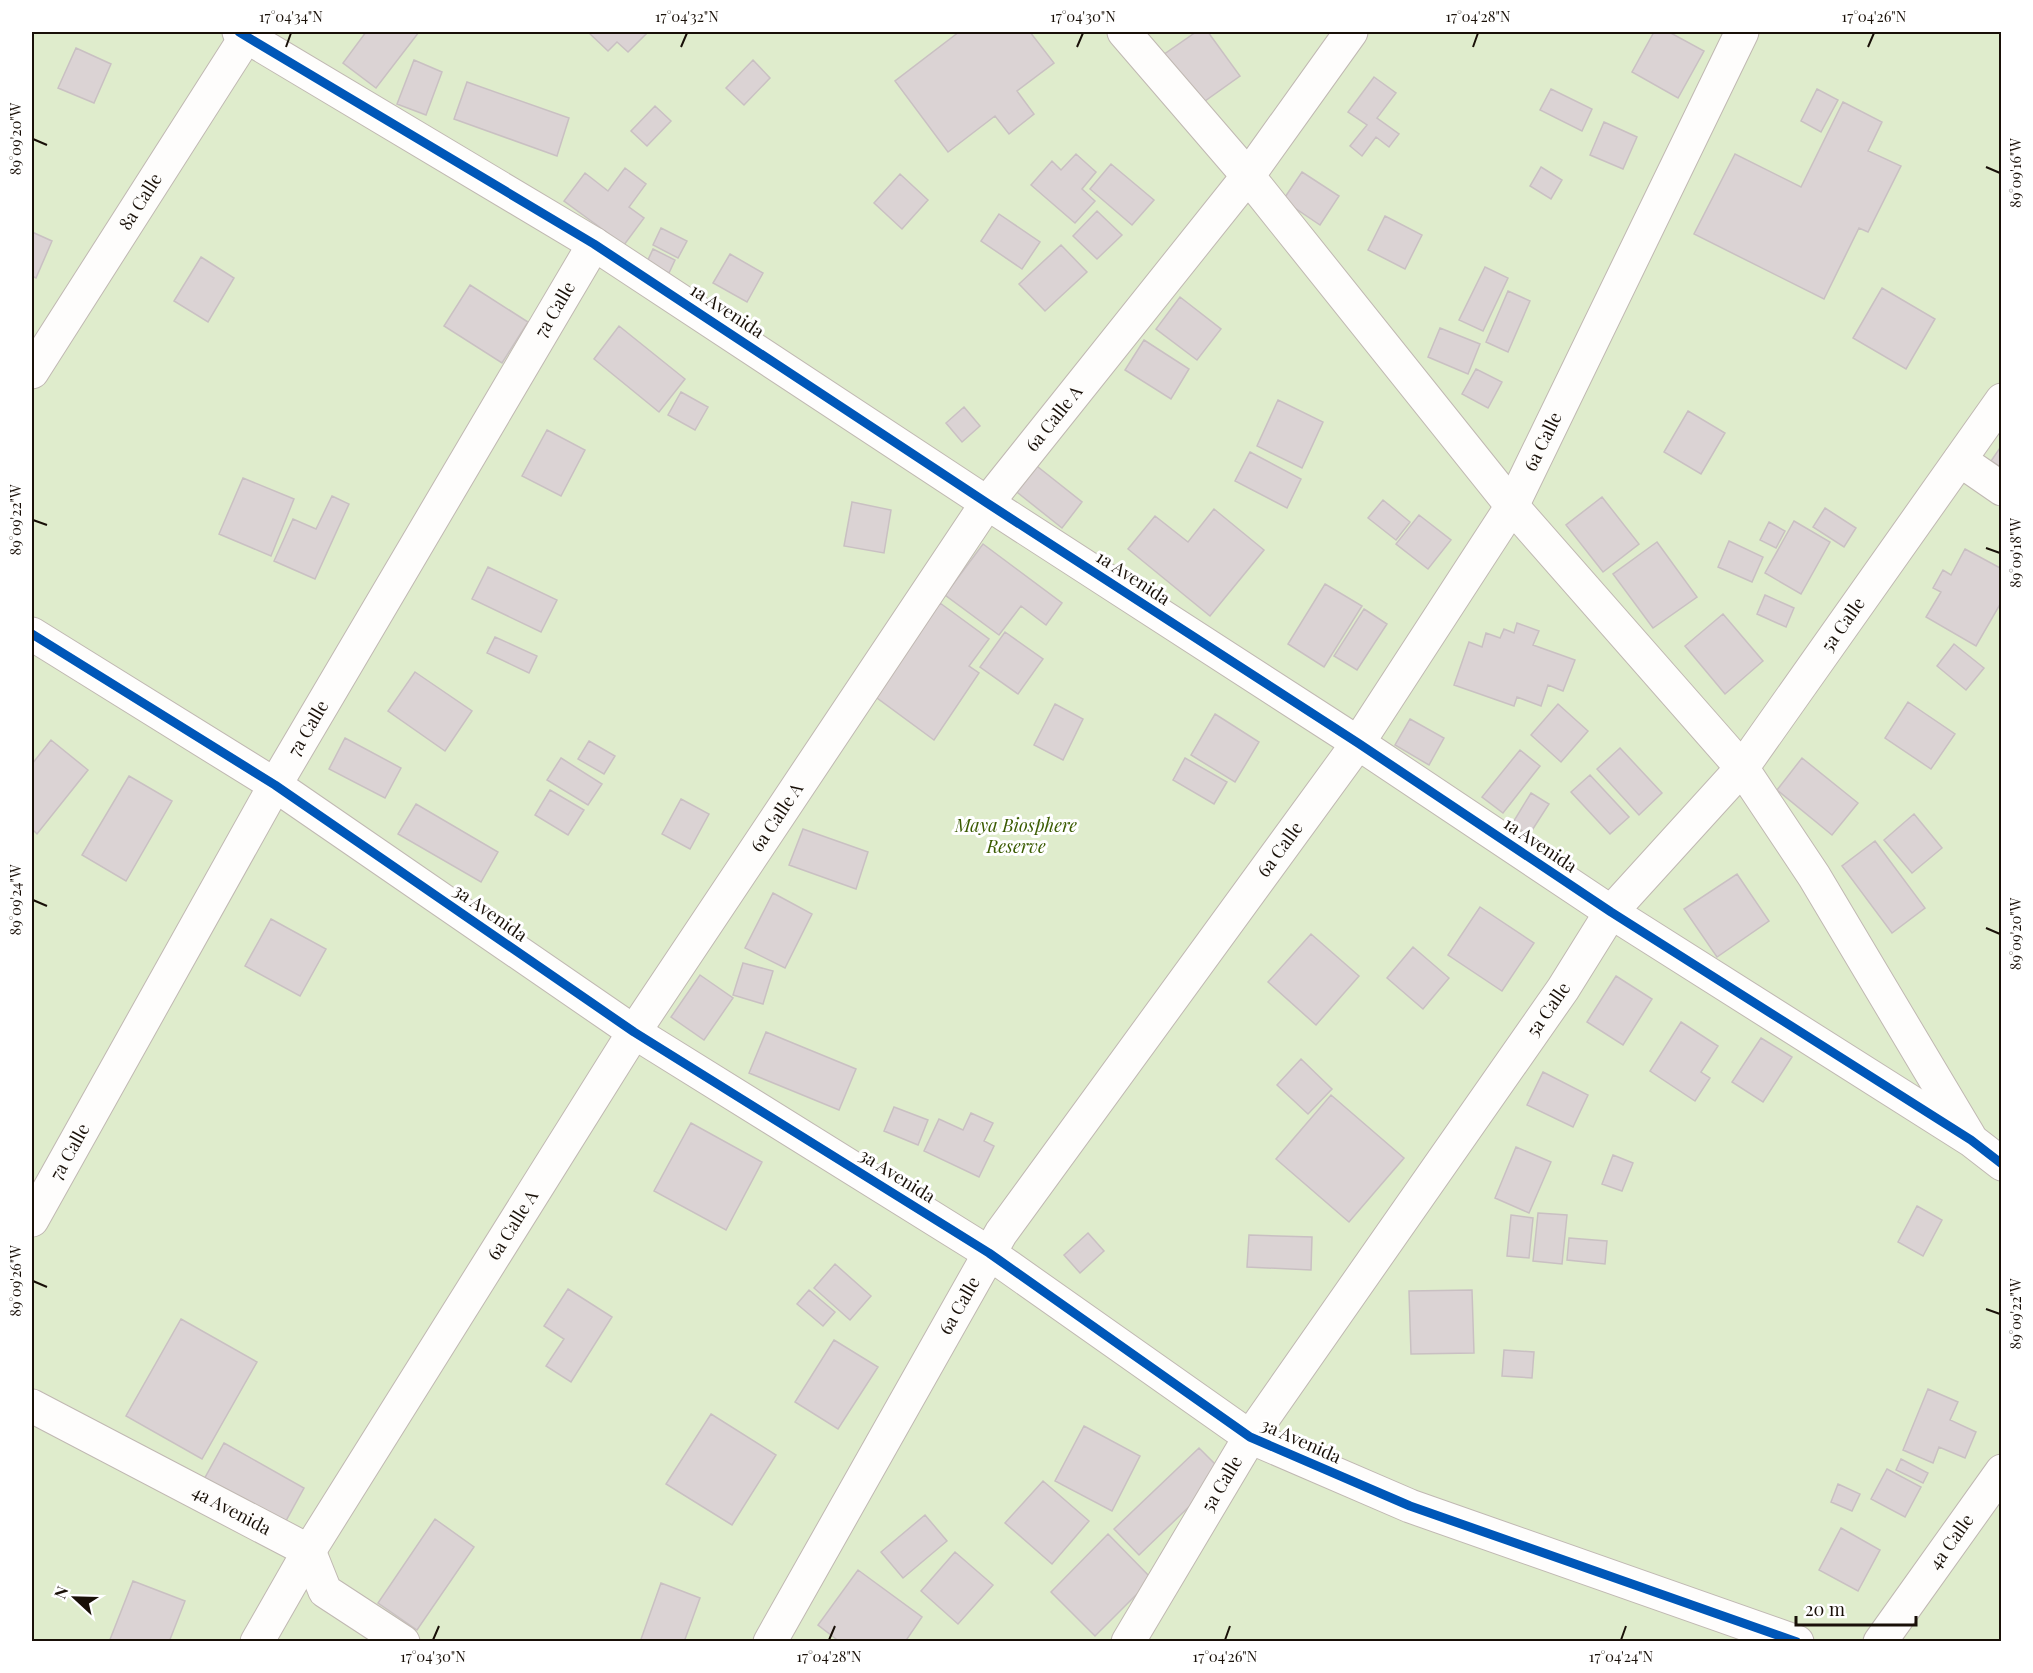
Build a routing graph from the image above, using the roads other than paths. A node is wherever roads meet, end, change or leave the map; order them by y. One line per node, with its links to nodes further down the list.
1 (1124, 32): 5 (street)
2 (1351, 32): 5 (street, 6a Calle A)
3 (1742, 32): 12 (street, 6a Calle)
4 (245, 33): 6 (street, 1a Avenida); 7 (street, 8a Calle)
5 (1248, 176): 11 (street, 6a Calle A); 12 (street)
6 (594, 244): 11 (street, 1a Avenida); 16 (street, 7a Calle)
7 (32, 372)
8 (2001, 400): 9 (street, 5a Calle)
9 (1960, 460): 10 (street); 15 (street, 5a Calle)
10 (2001, 489)
11 (987, 503): 14 (street, 1a Avenida); 18 (street, 6a Calle A)
12 (1512, 506): 14 (street, 6a Calle); 15 (street)
13 (32, 634): 16 (street, 3a Avenida)
14 (1358, 743): 17 (street, 1a Avenida); 22 (street, 6a Calle)
15 (1742, 768): 17 (street, 5a Calle); 19 (street)
16 (275, 785): 18 (street, 3a Avenida); 21 (street, 7a Calle)
17 (1611, 912): 19 (street, 1a Avenida); 24 (street, 5a Calle)
18 (634, 1032): 22 (street, 3a Avenida); 26 (street, 6a Calle A)
19 (1971, 1140): 20 (street, 1a Avenida)
20 (2001, 1164)
21 (32, 1220)
22 (989, 1252): 24 (street, 3a Avenida); 29 (street, 6a Calle)
23 (32, 1406): 26 (street, 4a Avenida)
24 (1250, 1437): 30 (street, 5a Calle); 31 (street, 3a Avenida)
25 (2001, 1471): 32 (street, 4a Calle)
26 (309, 1551): 27 (street, 6a Calle A); 28 (street)
27 (257, 1641)
28 (403, 1641)
29 (770, 1641)
30 (1128, 1641)
31 (1797, 1641)
32 (1880, 1641)

